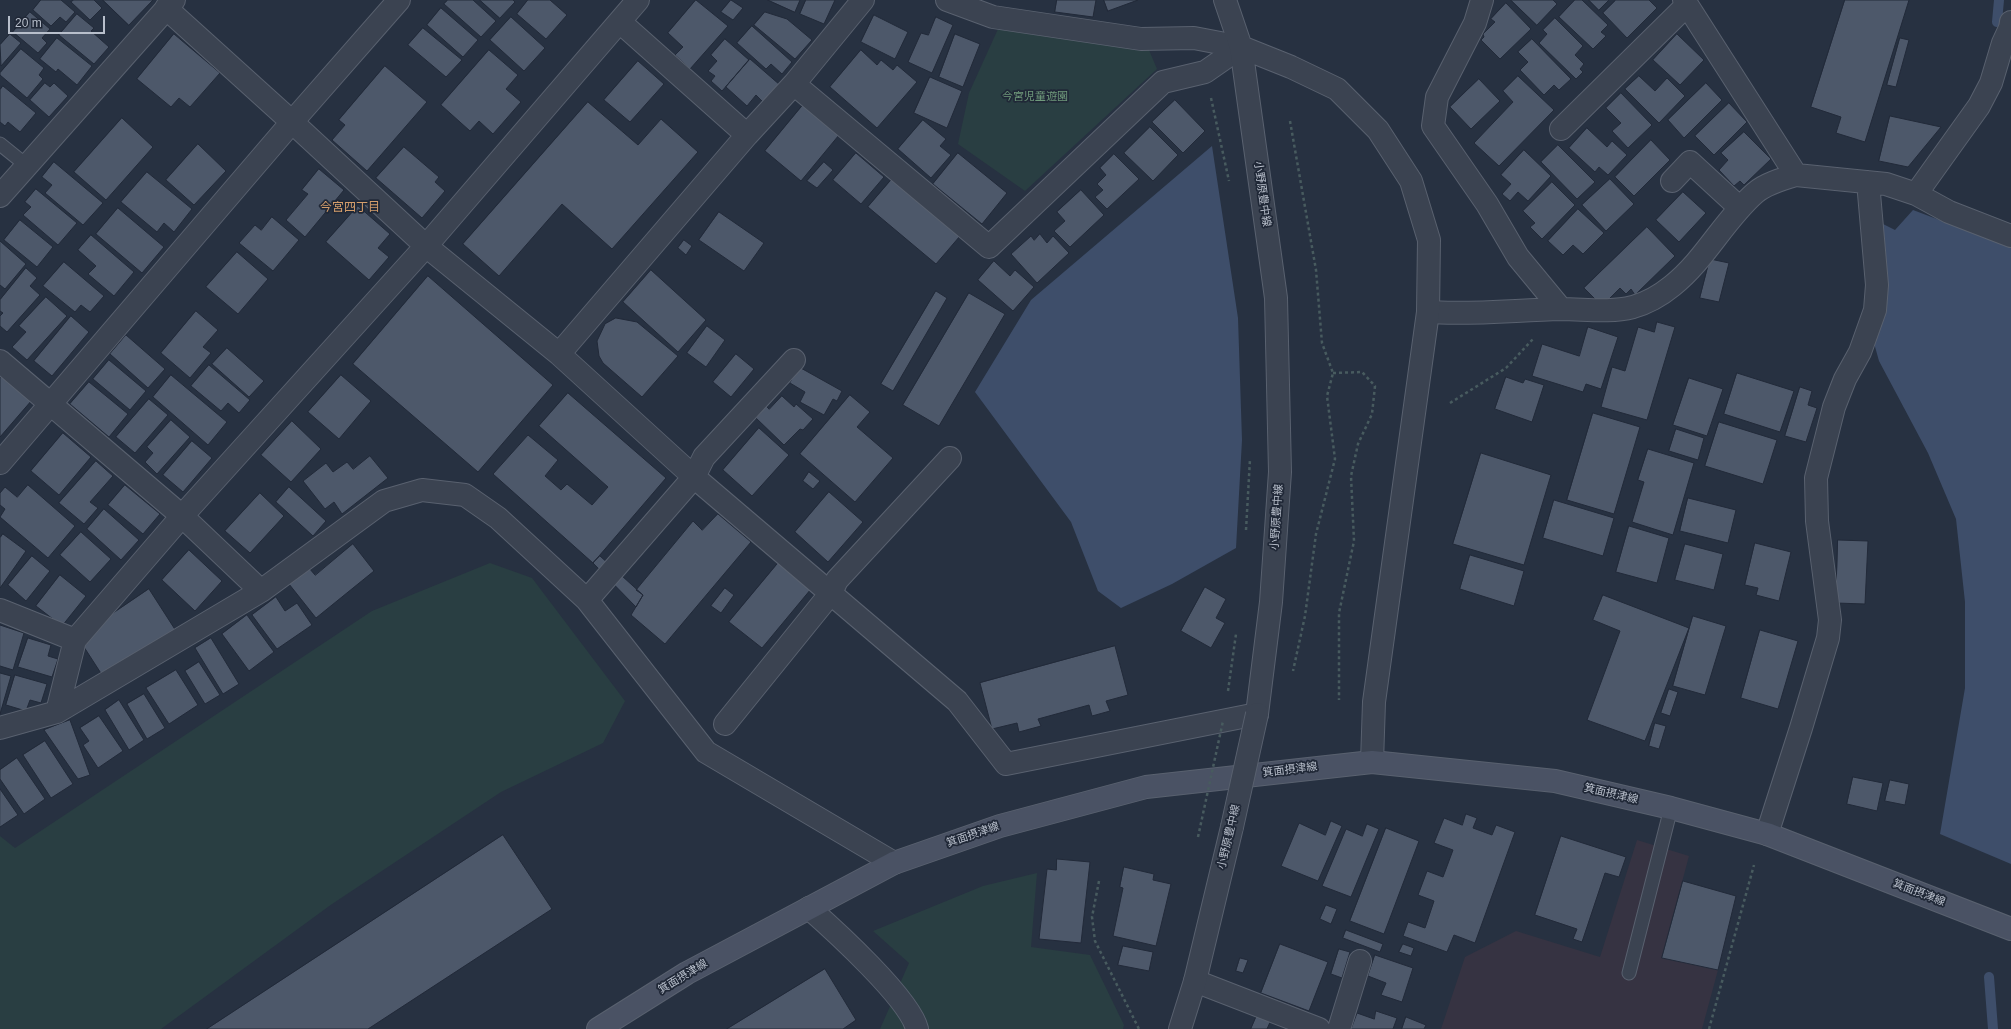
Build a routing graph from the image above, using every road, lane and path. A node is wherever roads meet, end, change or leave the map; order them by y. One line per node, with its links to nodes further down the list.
1 (399, 0): 15 (street)
2 (638, 0): 9 (street)
3 (863, 0): 13 (street)
4 (947, 0): 11 (street)
5 (1225, 0): 11 (street, 小野原豊中線)
6 (1482, 0): 29 (street)
7 (1686, 3): 16 (street); 20 (street)
8 (170, 4): 15 (street); 19 (street)
9 (620, 22): 17 (street); 28 (street)
10 (2011, 22): 24 (street)
11 (1241, 47): 12 (street); 30 (street); 53 (street, 小野原豊中線)
12 (1205, 72): 13 (street); 23 (path)
13 (794, 84): 17 (street)
14 (1290, 121): 34 (path)
15 (292, 122): 28 (street); 36 (street)
16 (1561, 129)
17 (747, 135): 31 (street)
18 (0, 144): 19 (lane)
19 (26, 165): 25 (street)
20 (1796, 175): 22 (street); 26 (street)
21 (1672, 181): 26 (street)
22 (1868, 182): 24 (street); 59 (street)
23 (1230, 184)
24 (1916, 194): 27 (street)
25 (0, 196)
26 (1740, 208): 29 (street)
27 (2011, 236)
28 (426, 246): 31 (street); 41 (street)
29 (1561, 310): 30 (street); 35 (path)
30 (1428, 312): 57 (street)
31 (559, 354): 40 (street)
32 (794, 360): 40 (street)
33 (0, 361): 36 (street)
34 (1333, 373): 49 (path); 51 (path)
35 (1450, 403)
36 (52, 404): 39 (street); 41 (street)
37 (1250, 451): 42 (path)
38 (950, 458): 44 (street)
39 (0, 463)
40 (694, 477): 44 (street); 45 (street)
41 (182, 516): 43 (street); 48 (street)
42 (1245, 538)
43 (261, 591): 45 (street); 52 (street)
44 (831, 593): 54 (street); 55 (street)
45 (587, 600): 61 (street)
46 (0, 610): 48 (street)
47 (1237, 632): 50 (path)
48 (75, 640): 52 (street)
49 (1292, 675)
50 (1227, 695)
51 (1339, 700)
52 (57, 712): 56 (street)
53 (1257, 714): 54 (street); 68 (street, 小野原豊中線, bridge)
54 (1223, 718): 60 (path, bridge)
55 (725, 724)
56 (0, 728)
57 (1372, 762): 58 (main road, 箕面摂津線); 61 (main road, 箕面摂津線)
58 (1671, 808): 59 (main road, 箕面摂津線); 67 (lane)
59 (1767, 834): 65 (main road, 箕面摂津線)
60 (1198, 837)
61 (894, 863): 64 (main road, 箕面摂津線)
62 (1754, 865): 75 (path)
63 (1099, 881): 71 (path)
64 (809, 908): 69 (main road, 箕面摂津線); 70 (street)
65 (2011, 929)
66 (1360, 960): 74 (street)
67 (1628, 973)
68 (1195, 981): 72 (street, 小野原豊中線); 73 (street)
69 (598, 1029)
70 (918, 1029)
71 (1139, 1029)
72 (1180, 1029)
73 (1319, 1029)
74 (1339, 1029)
75 (1709, 1029)

